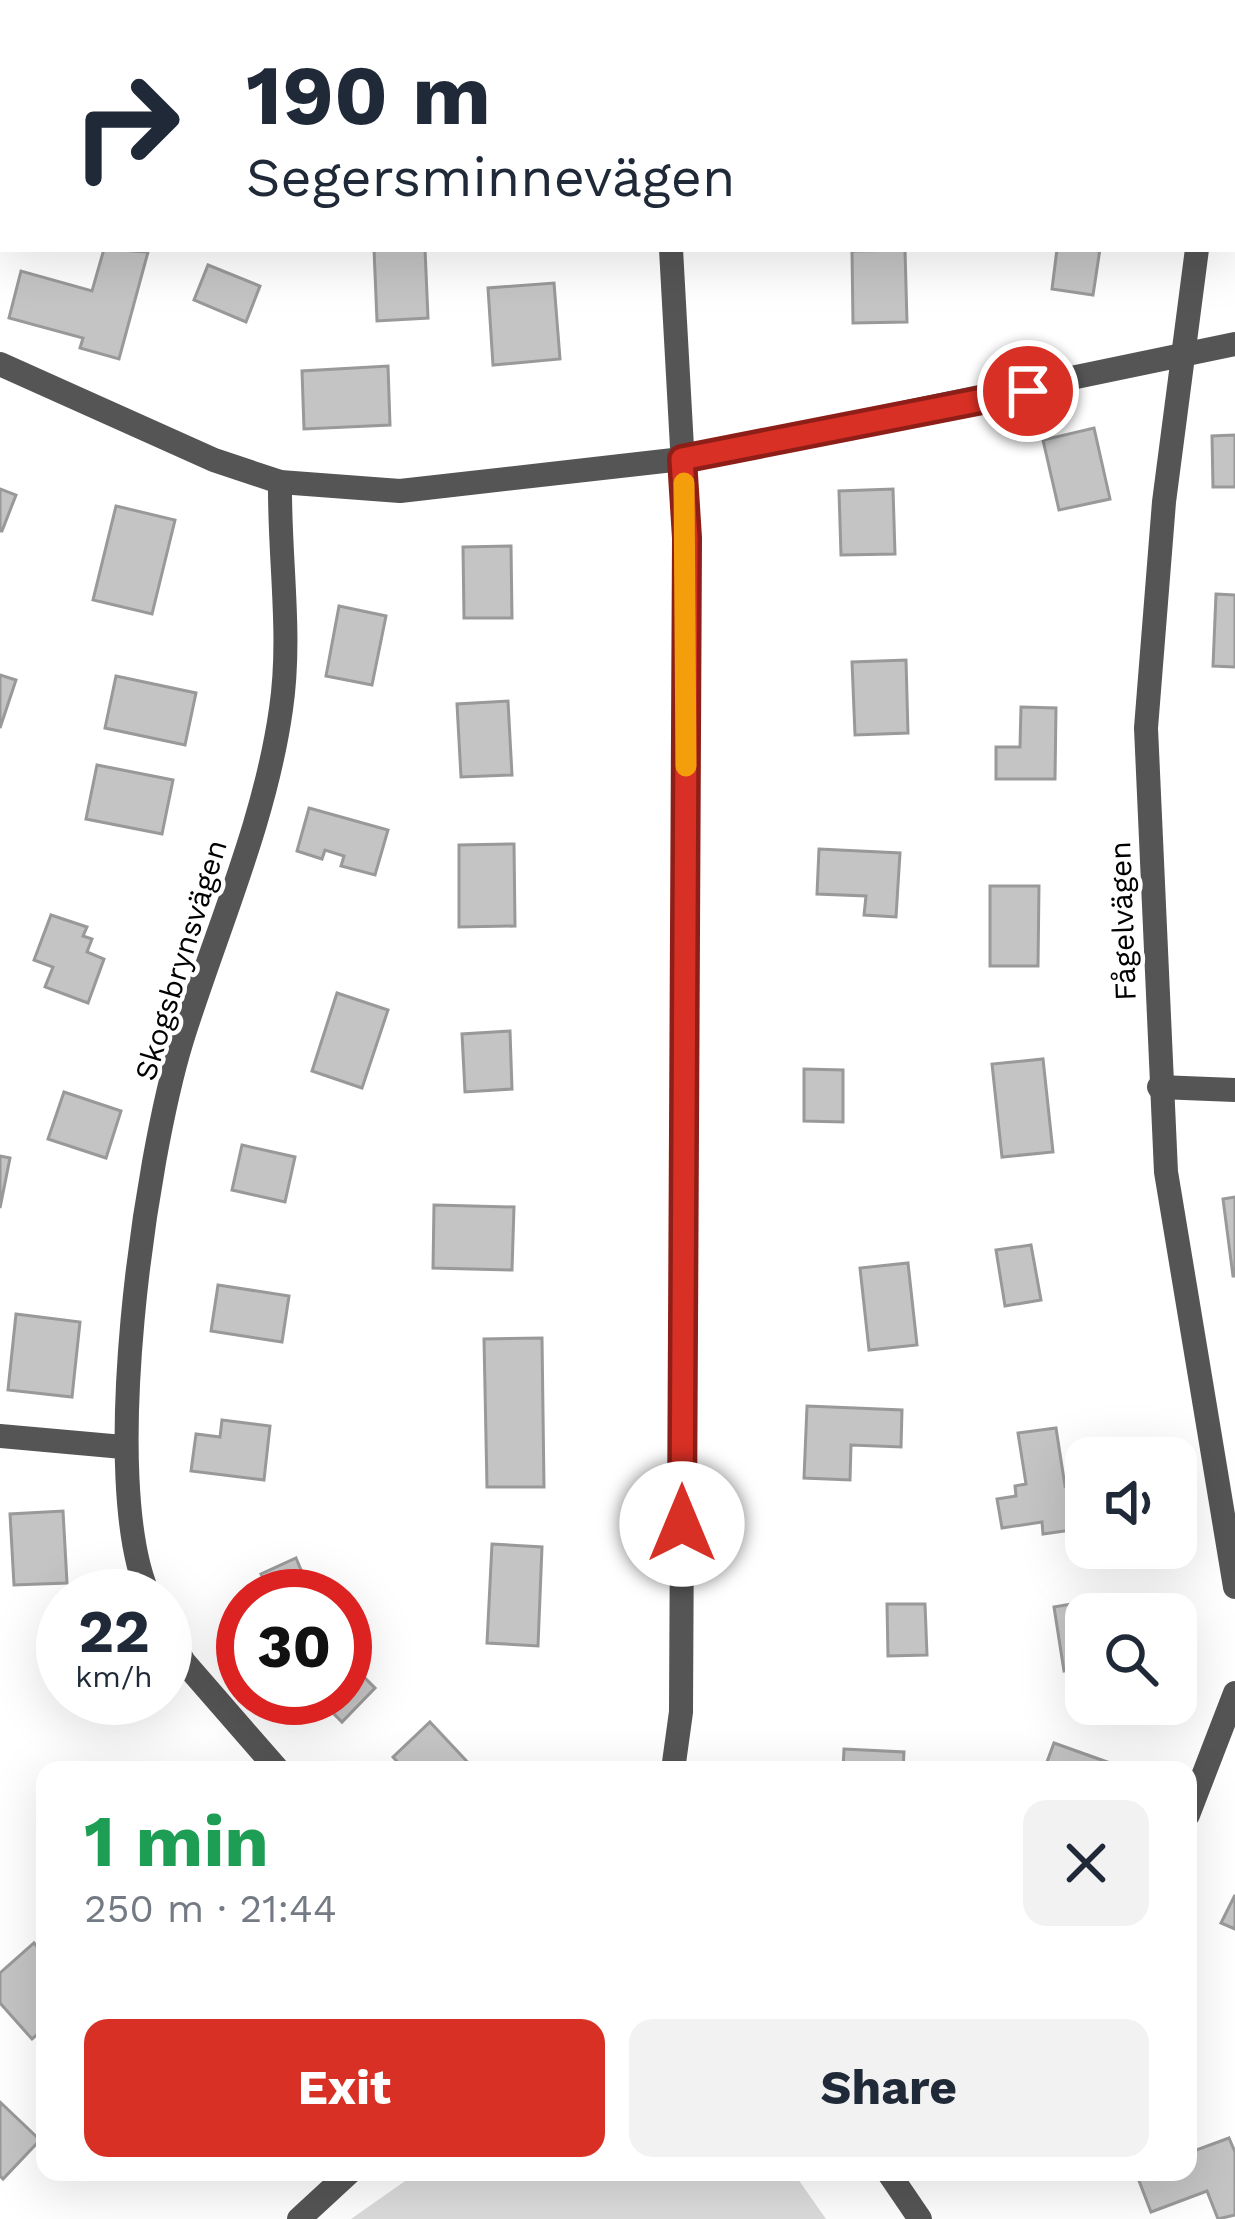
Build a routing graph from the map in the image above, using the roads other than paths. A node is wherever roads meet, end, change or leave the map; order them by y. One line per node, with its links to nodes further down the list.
1 (671, 252): 6 (street)
2 (1197, 252): 4 (street, Fågelvägen)
3 (1235, 344): 4 (street)
4 (1180, 353): 6 (street); 8 (street, Fågelvägen)
5 (0, 364): 7 (street)
6 (682, 459): 7 (street); 17 (street)
7 (280, 482): 11 (street, Skogsbrynsvägen)
8 (1159, 1087): 9 (street); 13 (street, Fågelvägen)
9 (1235, 1090)
10 (0, 1436): 11 (street)
11 (122, 1448): 12 (street, Skogsbrynsvägen)
12 (141, 1569)
13 (1235, 1587)
14 (192, 1670): 16 (street)
15 (1235, 1693): 18 (street)
16 (270, 1761)
17 (674, 1761)
18 (1197, 1792)
19 (340, 2181): 21 (street)
20 (894, 2181): 22 (street)
21 (299, 2219)
22 (920, 2219)

